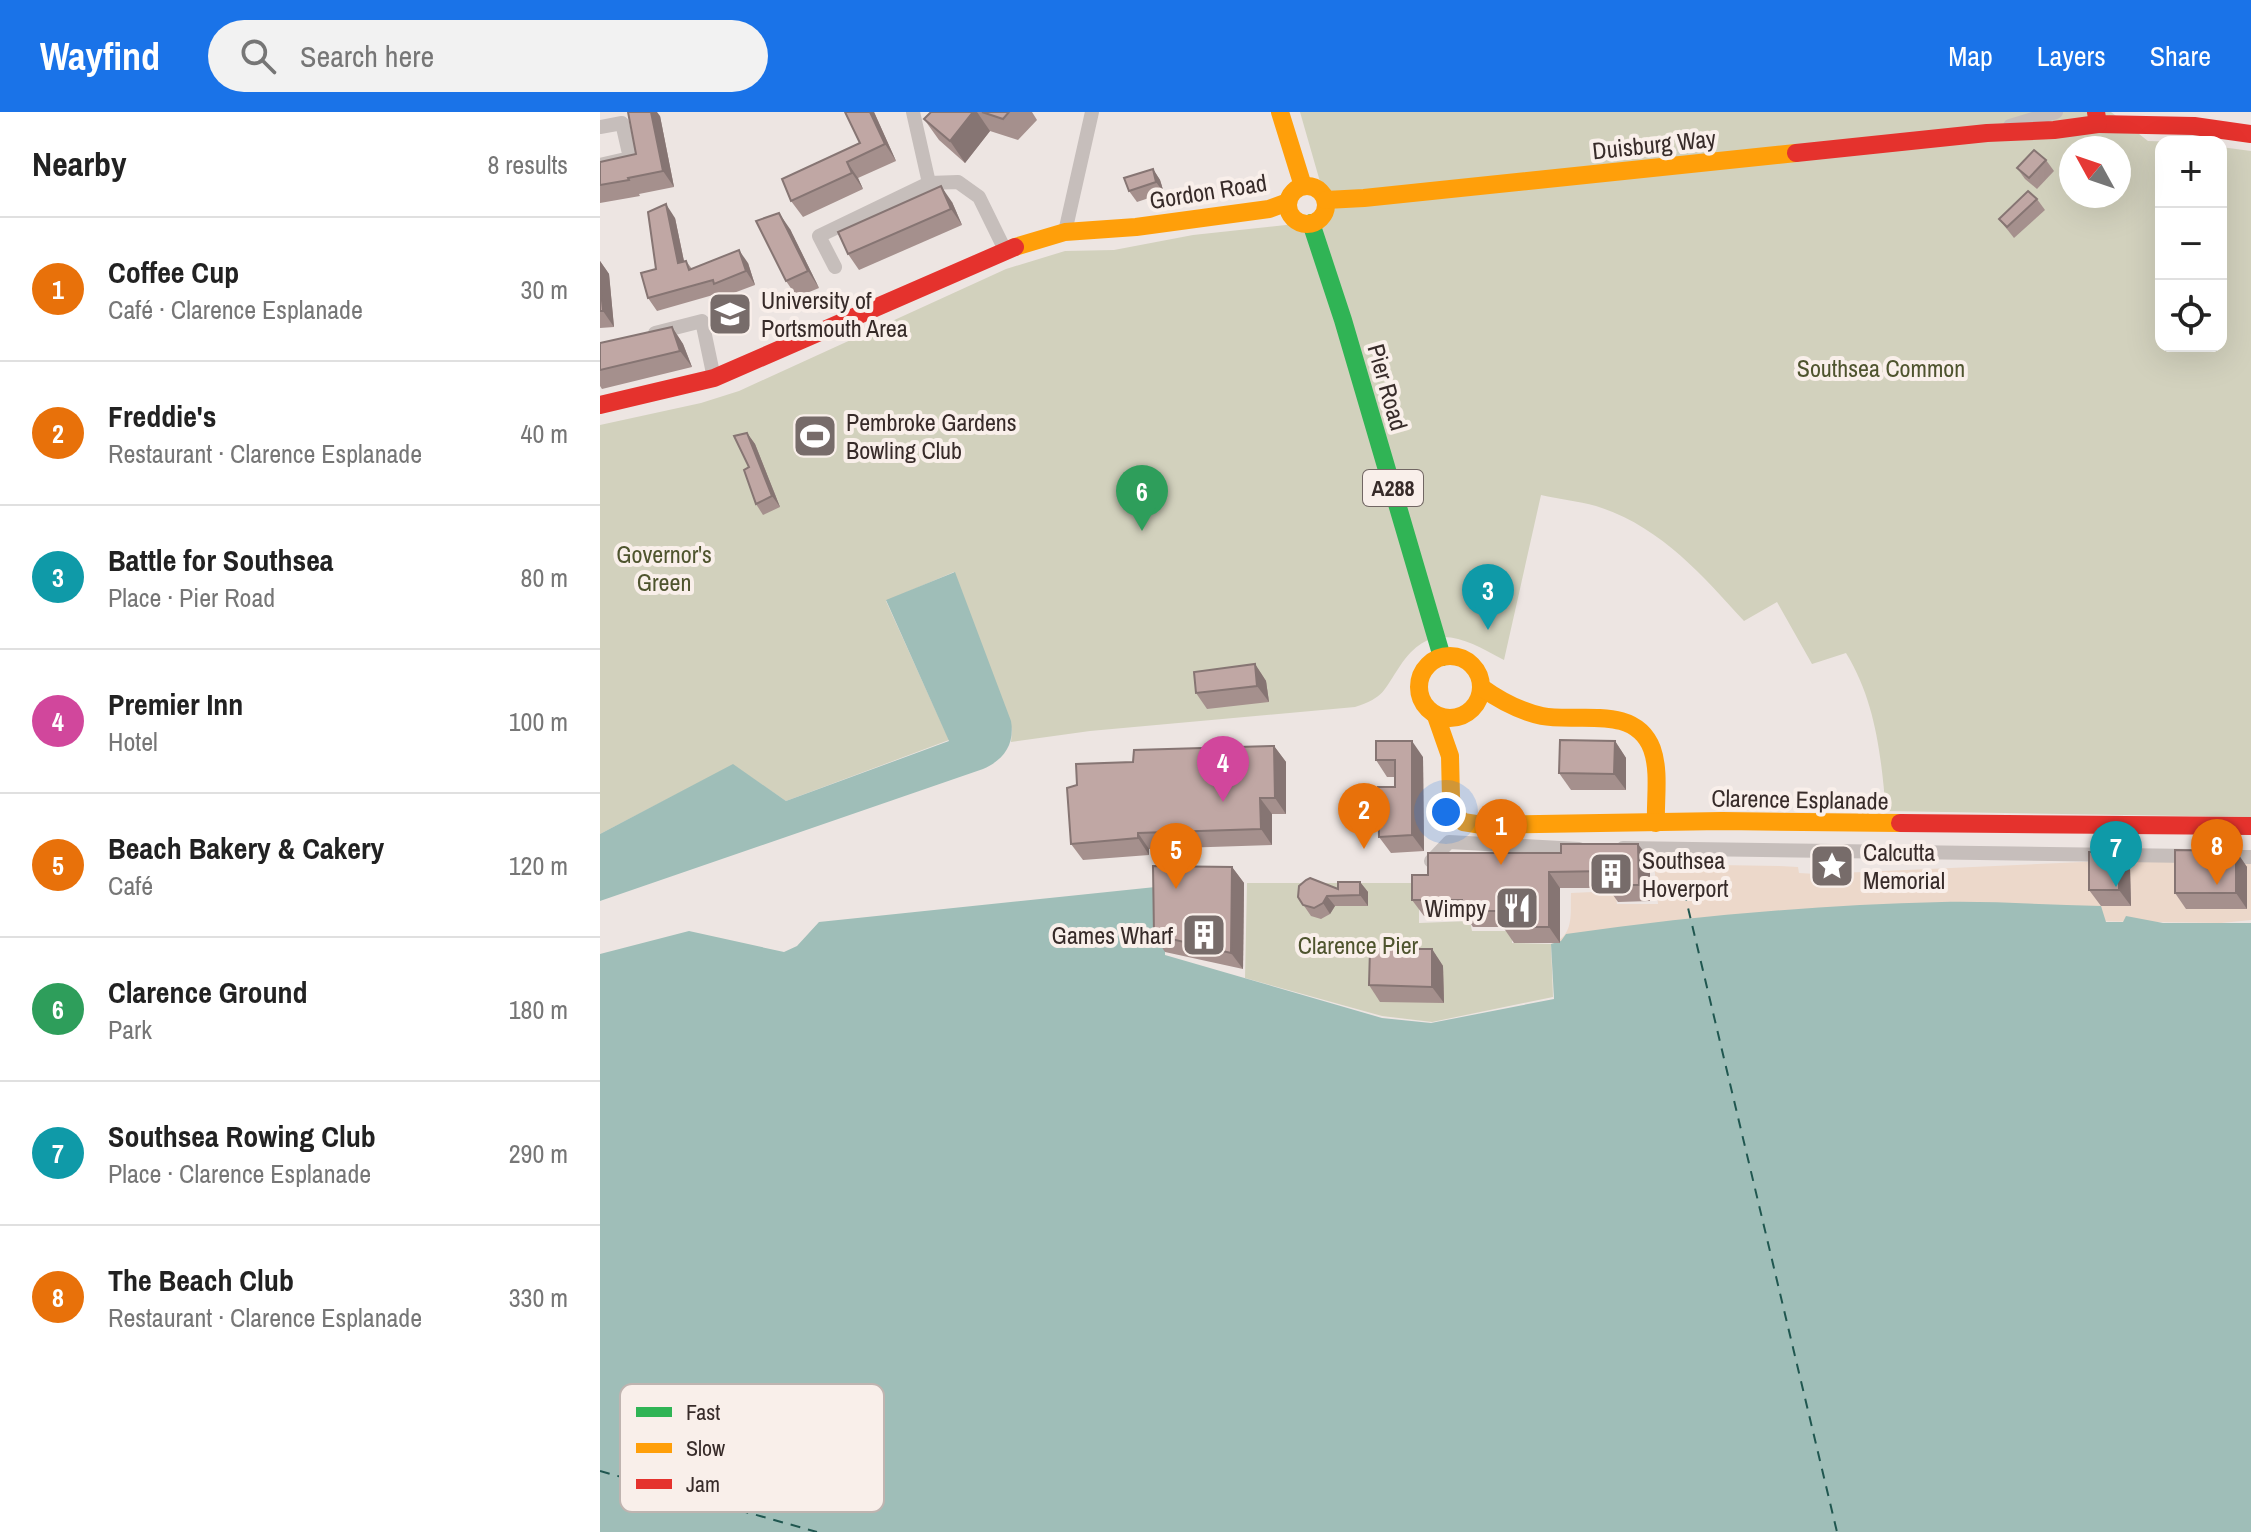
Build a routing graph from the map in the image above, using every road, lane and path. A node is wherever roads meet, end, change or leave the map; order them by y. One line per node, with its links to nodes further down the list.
1 (913, 112): 10 (street)
2 (1092, 112): 15 (street)
3 (1280, 112): 11 (street)
4 (2056, 112): 8 (street, Duisburg Way)
5 (2097, 118): 7 (street, Duisburg Way); 8 (street, Duisburg Way)
6 (600, 127): 9 (street)
7 (2239, 128)
8 (1987, 133): 12 (street, Duisburg Way)
9 (600, 165)
10 (929, 183): 16 (street); 17 (street)
11 (1303, 186): 12 (street); 13 (street)
12 (1326, 200): 14 (street)
13 (1288, 202): 14 (street, A288); 15 (street, Gordon Road)
14 (1311, 223): 21 (street, Pier Road / A288)
15 (1065, 232): 16 (street, Gordon Road)
16 (1005, 250): 19 (street, Gordon Road)
17 (835, 267)
18 (644, 335): 19 (street)
19 (714, 378): 20 (street, Gordon Road)
20 (600, 405)
21 (1442, 657): 22 (street); 23 (street)
22 (1481, 687): 23 (street); 24 (street)
23 (1436, 716): 24 (street, Clarence Esplanade)
24 (1656, 823): 25 (street, Clarence Esplanade)
25 (2251, 826)
26 (2251, 857): 27 (street)
27 (1431, 861)

